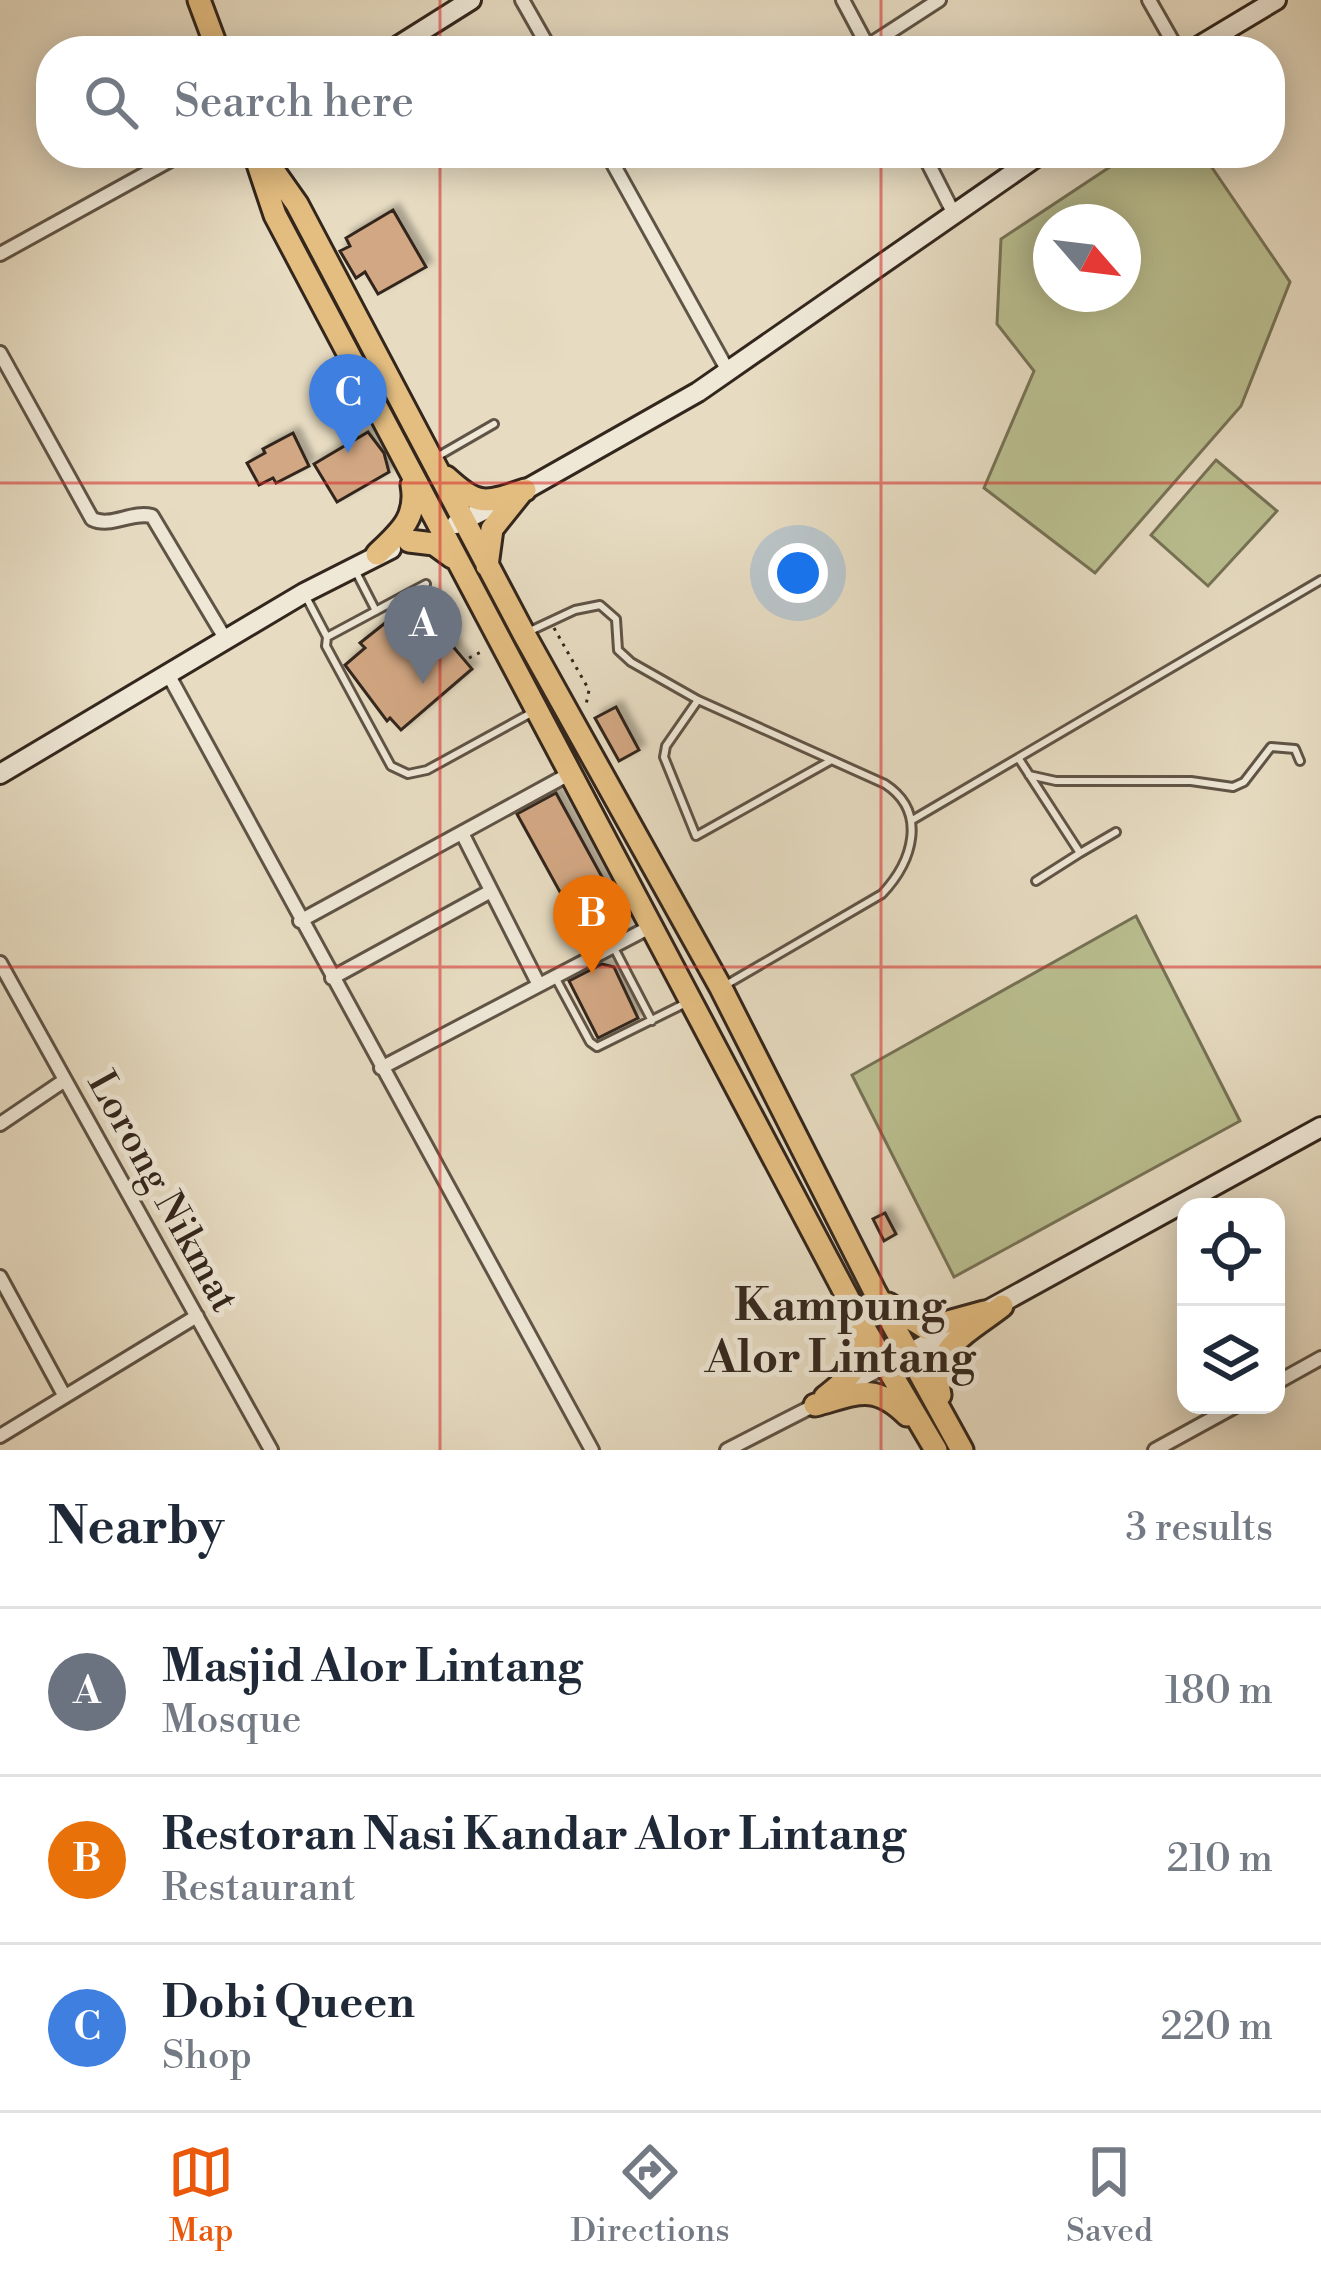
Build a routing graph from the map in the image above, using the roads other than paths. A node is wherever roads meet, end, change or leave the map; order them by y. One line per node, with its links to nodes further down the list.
1 (199, 0): 8 (main road)
2 (522, 0): 10 (street)
3 (843, 0): 11 (street)
4 (939, 0): 12 (street)
5 (1149, 0): 13 (street)
6 (1276, 0): 14 (street)
7 (464, 2): 9 (street)
8 (212, 36)
9 (412, 36)
10 (542, 36)
11 (862, 36)
12 (886, 36)
13 (1169, 36)
14 (1216, 36)
15 (156, 168): 22 (street)
16 (262, 168): 27 (main road)
17 (269, 168): 26 (main road)
18 (615, 168): 24 (street)
19 (931, 168): 21 (street)
20 (1020, 168): 21 (street)
21 (954, 214): 24 (street)
22 (0, 254)
23 (0, 353): 42 (street)
24 (728, 371): 28 (street)
25 (494, 424): 26 (lane)
26 (432, 463): 28 (main road); 29 (main road)
27 (406, 466): 30 (main road); 32 (main road)
28 (525, 490): 29 (street); 34 (main road)
29 (463, 521): 30 (street); 34 (main road)
30 (440, 530): 31 (street); 33 (main road)
31 (409, 541): 32 (street); 33 (main road)
32 (377, 554): 35 (street)
33 (457, 561): 45 (main road)
34 (488, 566): 40 (main road)
35 (353, 567): 38 (street); 39 (lane)
36 (1321, 580): 46 (lane)
37 (425, 584): 39 (lane)
38 (304, 593): 41 (lane); 42 (street)
39 (376, 610): 41 (lane)
40 (524, 634): 44 (lane); 65 (main road)
41 (327, 637): 45 (lane)
42 (226, 640): 43 (street)
43 (168, 674): 50 (street); 58 (street)
44 (698, 700): 47 (lane); 47 (lane)
45 (537, 710): 49 (main road)
46 (1018, 759): 51 (lane); 52 (lane)
47 (832, 760): 52 (lane)
48 (1300, 761): 51 (lane)
49 (571, 773): 54 (street); 59 (main road)
50 (0, 774)
51 (1029, 775): 55 (lane)
52 (914, 819): 65 (lane)
53 (1116, 832): 55 (lane)
54 (462, 833): 57 (street); 58 (street)
55 (1080, 853): 56 (lane)
56 (1036, 881)
57 (490, 891): 63 (street); 64 (street)
58 (300, 921): 63 (street)
59 (652, 926): 60 (street); 66 (main road)
60 (614, 946): 62 (street); 67 (lane)
61 (0, 963): 69 (street, Lorong Nikmat)
62 (555, 977): 64 (street); 67 (lane)
63 (332, 978): 68 (street)
64 (539, 986): 68 (street)
65 (721, 988): 73 (main road)
66 (692, 1000): 67 (lane); 76 (main road)
67 (652, 1021)
68 (381, 1068): 87 (street)
69 (65, 1080): 70 (street); 75 (street, Lorong Nikmat)
70 (0, 1124)
71 (1321, 1126): 74 (street)
72 (0, 1277): 81 (street)
73 (875, 1292): 74 (main road); 77 (main road)
74 (1002, 1306): 77 (street); 85 (main road)
75 (196, 1316): 81 (street); 86 (street, Lorong Nikmat)
76 (860, 1321): 79 (main road); 82 (main road)
77 (910, 1353): 79 (street); 85 (main road)
78 (1321, 1358): 80 (street)
79 (886, 1367): 82 (street); 85 (main road)
80 (1285, 1378)
81 (64, 1395): 84 (street)
82 (815, 1405): 85 (main road); 88 (street)
83 (1221, 1414): 90 (street)
84 (0, 1436)
85 (937, 1436): 89 (main road)
86 (271, 1450)
87 (592, 1450)
88 (728, 1450)
89 (962, 1450)
90 (1155, 1450)

